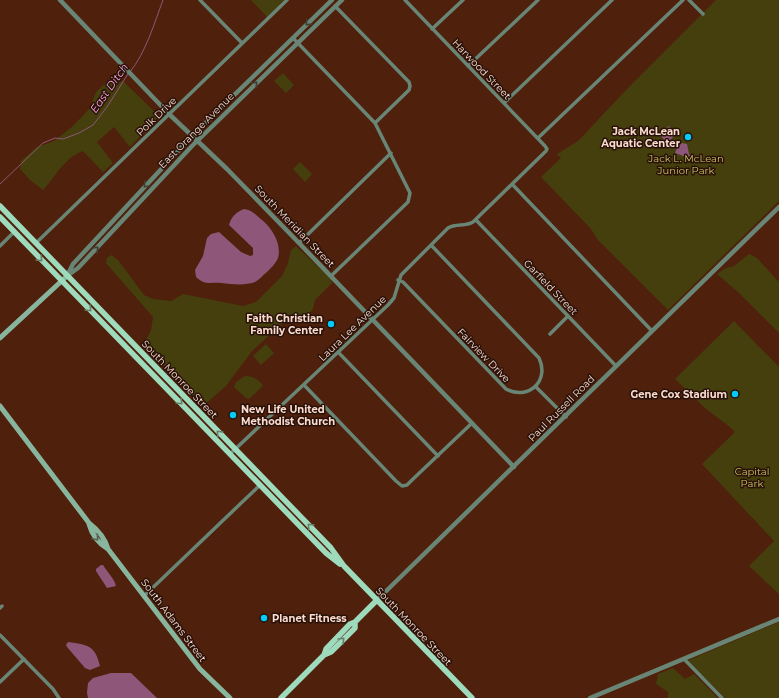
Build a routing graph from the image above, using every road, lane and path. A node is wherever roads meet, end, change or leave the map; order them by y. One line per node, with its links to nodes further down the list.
1 (60, 0): 20 (street, South Meridian Street)
2 (200, 0): 16 (street)
3 (287, 0): 16 (street, Polk Drive)
4 (332, 0): 15 (street, East Orange Avenue, one-way to 15)
5 (342, 0): 12 (street, East Orange Avenue)
6 (405, 0): 14 (street, Harwood Street)
7 (463, 0): 14 (street)
8 (538, 0): 18 (street)
9 (612, 0): 19 (street)
10 (683, 0): 23 (street)
11 (689, 0): 13 (street)
12 (335, 6): 17 (street, East Orange Avenue); 21 (street)
13 (703, 14)
14 (432, 29): 18 (street, Harwood Street)
15 (293, 38): 17 (street); 22 (street, East Orange Avenue)
16 (242, 43): 20 (street, Polk Drive)
17 (298, 43): 21 (street); 24 (street, East Orange Avenue, one-way to 17)
18 (468, 66): 19 (street, Harwood Street)
19 (504, 103): 23 (street, Harwood Street)
20 (169, 114): 22 (street, South Meridian Street); 36 (street, Polk Drive)
21 (376, 123): 26 (street)
22 (192, 136): 24 (street, South Meridian Street); 39 (street, East Orange Avenue, one-way to 39)
23 (538, 138): 25 (street, Harwood Street)
24 (197, 140): 35 (street, South Meridian Street); 39 (street, East Orange Avenue, one-way to 24)
25 (547, 149): 27 (street, Laura Lee Avenue)
26 (391, 153): 35 (street); 40 (street)
27 (512, 184): 31 (street, Laura Lee Avenue); 45 (street)
28 (0, 206): 33 (main road, South Monroe Street)
29 (779, 207): 45 (street, Paul Russell Road)
30 (0, 217): 32 (main road, South Monroe Street)
31 (476, 220): 37 (street, Laura Lee Avenue); 43 (street, Garfield Street)
32 (9, 226): 33 (main road); 34 (main road, South Monroe Street)
33 (19, 226): 36 (main road, South Monroe Street)
34 (14, 232): 38 (street); 42 (main road, South Monroe Street, one-way to 42)
35 (299, 243): 40 (street, South Meridian Street)
36 (36, 244): 39 (main road, South Monroe Street)
37 (431, 244): 41 (street, Laura Lee Avenue); 51 (street)
38 (0, 246)
39 (67, 276): 42 (main road, East Orange Avenue); 55 (main road, South Monroe Street, one-way to 39)
40 (331, 276): 44 (street, South Meridian Street)
41 (398, 280): 44 (street, Laura Lee Avenue); 51 (street, Fairview Drive)
42 (62, 281): 47 (main road, East Orange Avenue); 56 (main road, South Monroe Street, one-way to 56)
43 (568, 316): 46 (street); 49 (street, Garfield Street)
44 (374, 320): 48 (street, Laura Lee Avenue); 54 (street, South Meridian Street)
45 (652, 331): 49 (street, Paul Russell Road)
46 (550, 334)
47 (0, 338)
48 (339, 353): 50 (street, Laura Lee Avenue); 57 (street)
49 (616, 366): 53 (street, Paul Russell Road)
50 (304, 385): 55 (street, Laura Lee Avenue); 57 (street)
51 (536, 386): 53 (street)
52 (0, 406): 65 (main road, South Adams Street)
53 (566, 417): 58 (street, Paul Russell Road)
54 (472, 423): 57 (street); 58 (street, South Meridian Street)
55 (236, 449): 56 (street, Laura Lee Avenue); 60 (main road, South Monroe Street)
56 (230, 454): 59 (main road, South Monroe Street)
57 (438, 456)
58 (514, 467): 66 (street, Paul Russell Road)
59 (260, 485): 61 (main road, South Monroe Street); 65 (street)
60 (288, 503): 61 (main road); 62 (main road, South Monroe Street, one-way to 60)
61 (283, 508): 63 (main road, South Monroe Street)
62 (323, 539): 63 (main road); 64 (main road, South Monroe Street)
63 (312, 540): 64 (main road, South Monroe Street)
64 (344, 566): 66 (main road, South Monroe Street)
65 (144, 596): 73 (main road, South Adams Street)
66 (377, 600): 74 (main road, Paul Russell Road); 75 (main road, South Monroe Street)
67 (779, 620): 70 (street)
68 (0, 635): 69 (street)
69 (24, 659): 71 (street); 72 (street)
70 (684, 659): 76 (street); 77 (street)
71 (0, 682)
72 (59, 698)
73 (230, 698)
74 (281, 698)
75 (472, 698)
76 (590, 698)
77 (722, 698)

